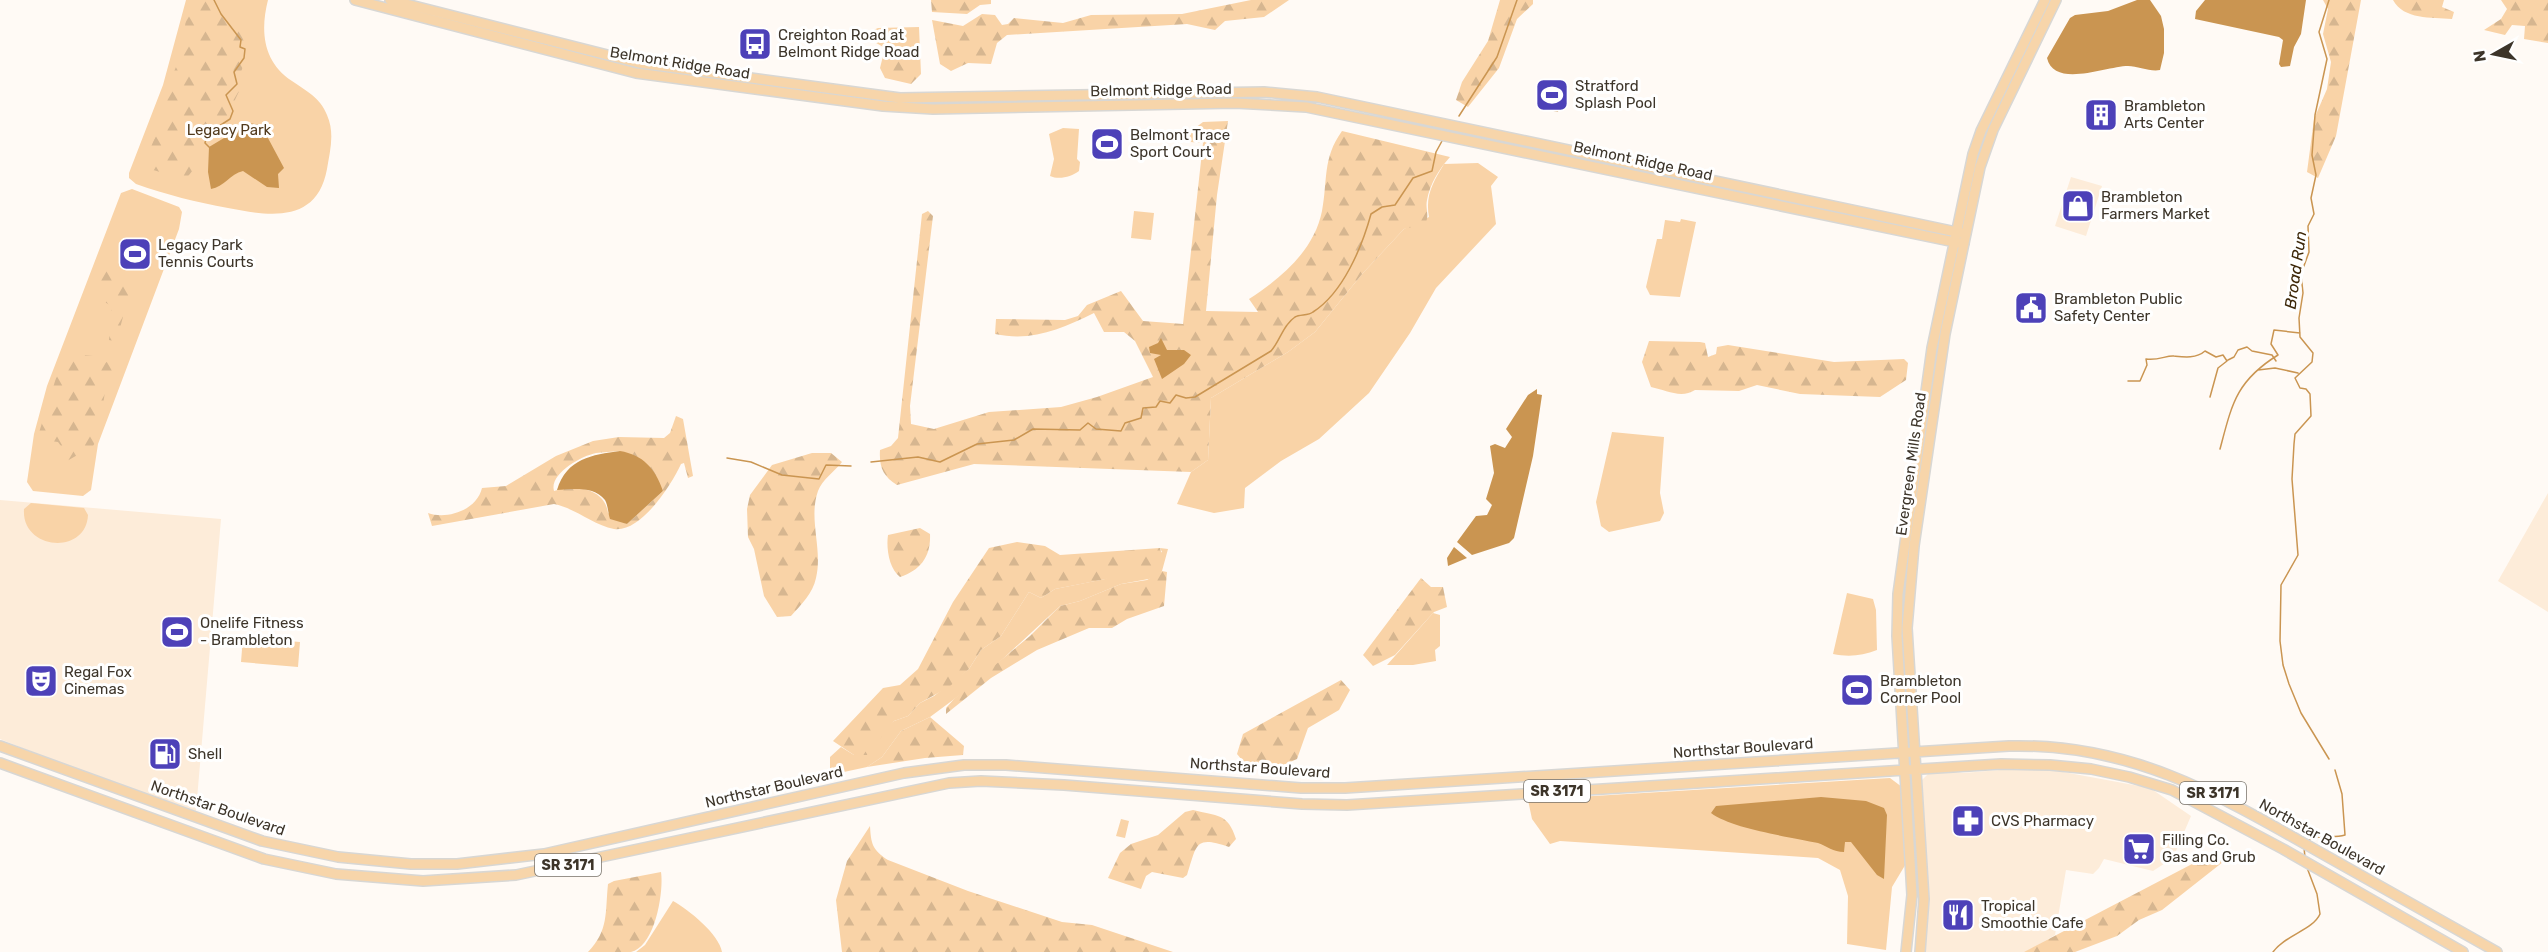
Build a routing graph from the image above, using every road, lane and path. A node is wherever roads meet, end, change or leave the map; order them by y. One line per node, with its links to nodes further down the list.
1 (355, 0): 5 (main road, Belmont Ridge Road)
2 (390, 0): 5 (main road, Belmont Ridge Road)
3 (2045, 0): 5 (main road, Evergreen Mills Road)
4 (2056, 0): 5 (main road, Evergreen Mills Road)
5 (1960, 238): 7 (main road, Evergreen Mills Road); 8 (main road, Evergreen Mills Road)
6 (0, 746): 8 (main road, Northstar Boulevard / SR 3171)
7 (1915, 752): 8 (main road, Northstar Boulevard / SR 3171); 11 (main road, Evergreen Mills Road); 17 (main road, Northstar Boulevard / SR 3171)
8 (1904, 753): 10 (main road, Evergreen Mills Road)
9 (0, 763): 10 (main road, Northstar Boulevard / SR 3171)
10 (1905, 770): 11 (main road, Northstar Boulevard / SR 3171); 12 (main road, Evergreen Mills Road)
11 (1916, 770): 15 (main road, Evergreen Mills Road); 16 (main road, Northstar Boulevard / SR 3171)
12 (1912, 895): 13 (main road, Evergreen Mills Road); 14 (main road)
13 (1906, 952)
14 (1912, 952)
15 (1920, 952)
16 (2463, 952)
17 (2497, 952)

